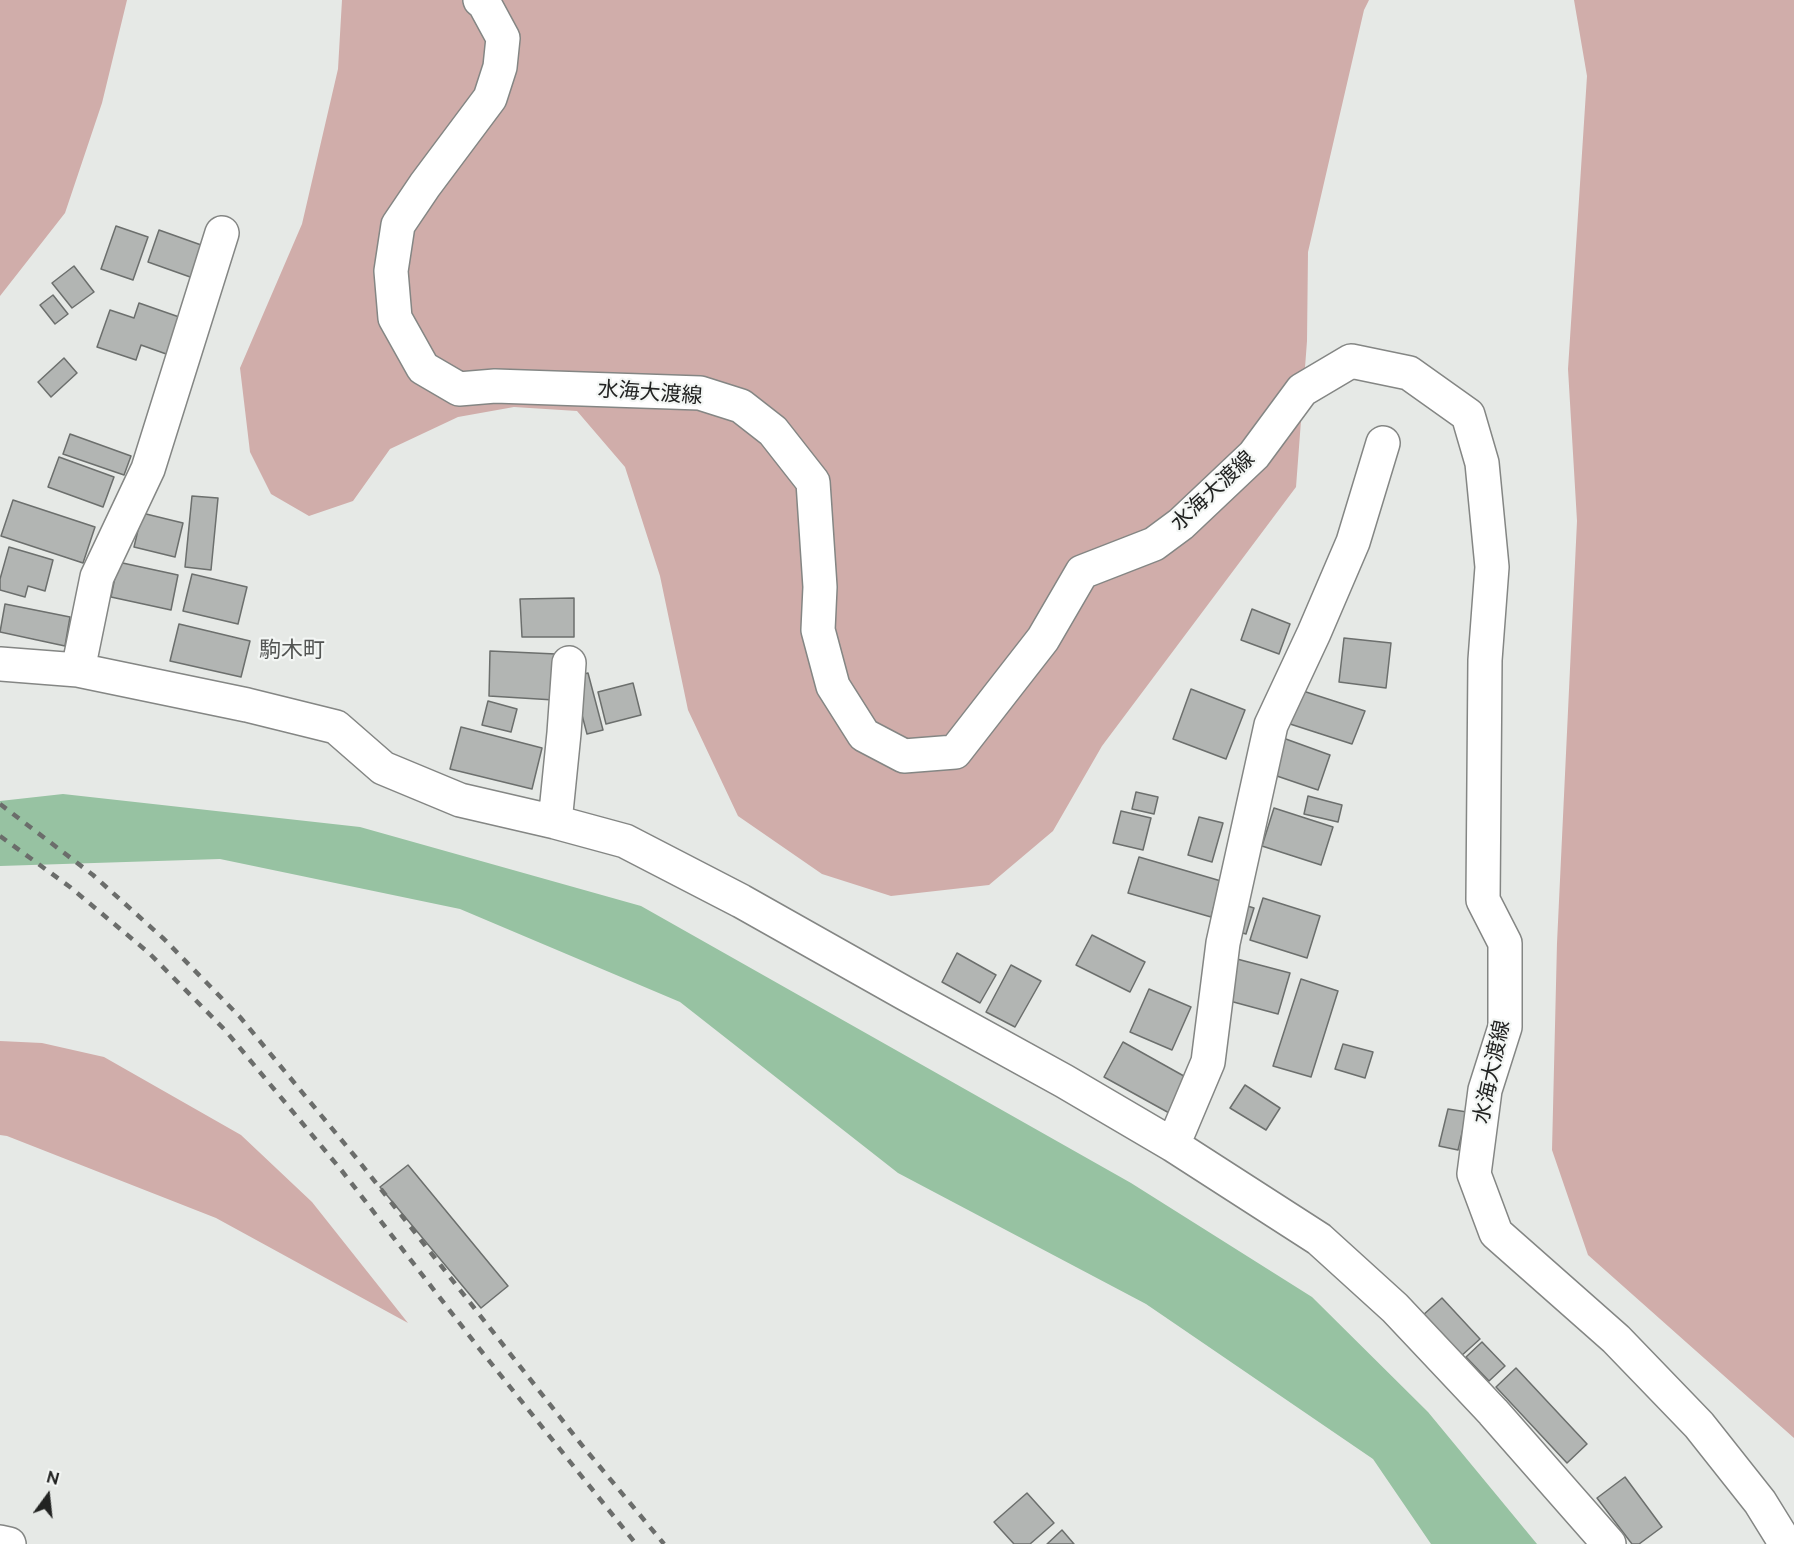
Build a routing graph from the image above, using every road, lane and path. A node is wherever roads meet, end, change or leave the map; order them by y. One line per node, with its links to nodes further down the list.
1 (480, 0): 12 (street, 水海大渡線)
2 (222, 233): 6 (street)
3 (1383, 443): 8 (street)
4 (569, 663): 7 (street)
5 (0, 664): 6 (street)
6 (78, 670): 7 (street)
7 (555, 822): 8 (street)
8 (1173, 1145): 11 (street)
9 (0, 1542): 10 (street)
10 (9, 1544)
11 (1609, 1544)
12 (1786, 1544)

